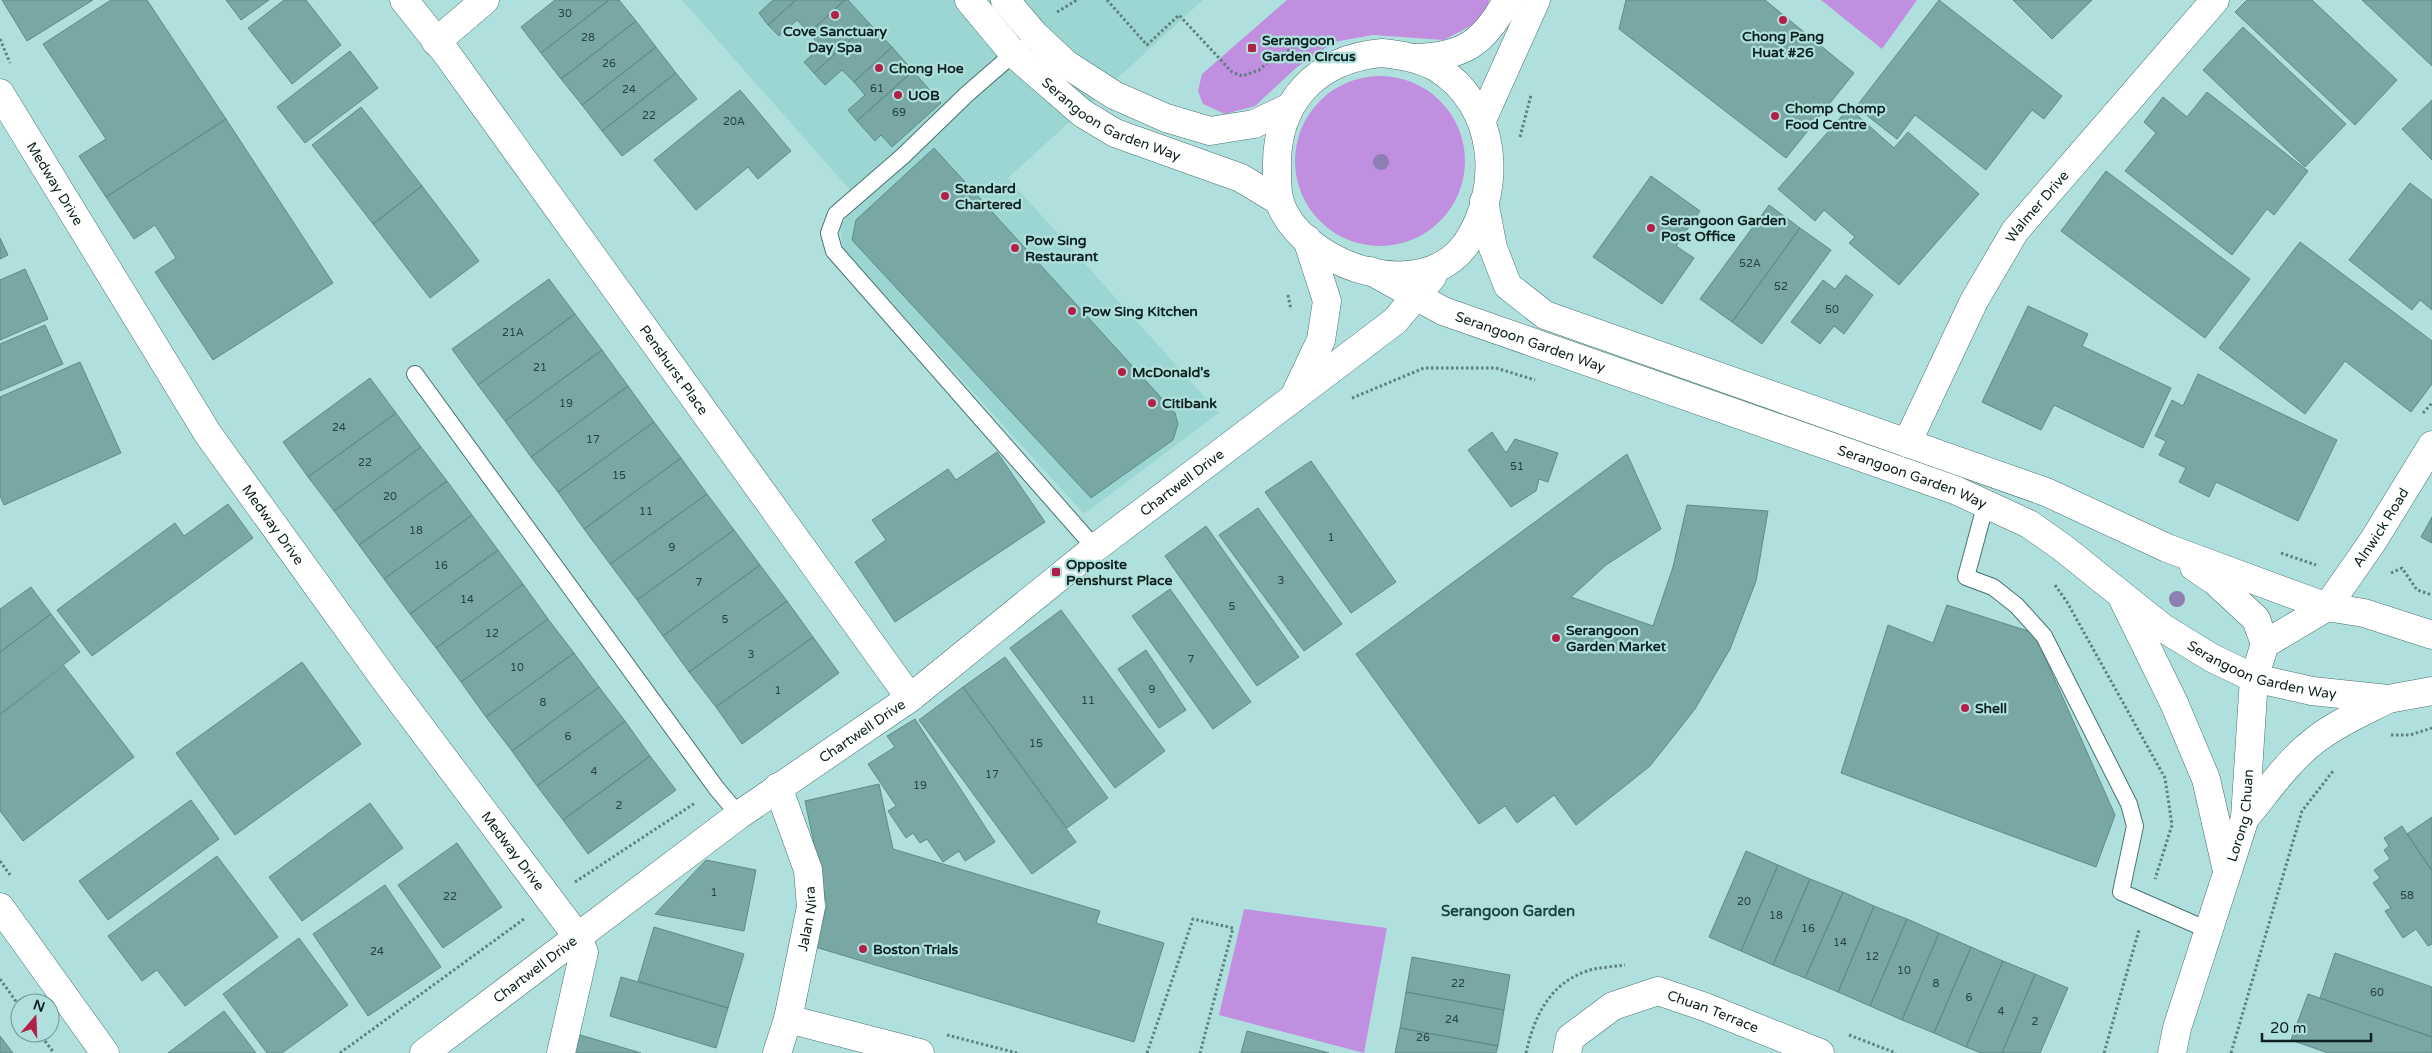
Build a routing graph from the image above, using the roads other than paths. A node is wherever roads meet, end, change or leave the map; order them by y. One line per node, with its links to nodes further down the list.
1 (404, 0): 9 (street, Penshurst Place)
2 (485, 0): 9 (street)
3 (969, 0): 10 (street, Serangoon Garden Way)
4 (1005, 0): 8 (street, Serangoon Garden Way)
5 (1507, 0): 11 (street)
6 (1536, 0): 16 (street)
7 (2215, 0): 25 (street, Walmer Drive)
8 (1035, 35): 10 (lane); 12 (street, Serangoon Garden Way)
9 (436, 42): 36 (street, Penshurst Place)
10 (1013, 53): 13 (street, Serangoon Garden Way); 28 (lane)
11 (1414, 58): 15 (street); 16 (street)
12 (1066, 64): 13 (lane); 15 (street, Serangoon Garden Way)
13 (1045, 83): 17 (street, Serangoon Garden Way)
14 (0, 93): 44 (street, Medway Drive)
15 (1290, 107): 17 (street)
16 (1482, 120): 18 (street)
17 (1279, 201): 19 (street)
18 (1484, 202): 20 (street); 25 (street)
19 (1307, 239): 21 (street); 24 (street, Chartwell Drive)
20 (1442, 265): 21 (street); 22 (street, Chartwell Drive)
21 (1370, 270): 22 (street, Serangoon Garden Way)
22 (1416, 296): 24 (street, Chartwell Drive); 27 (street, Serangoon Garden Way)
23 (415, 374): 39 (lane)
24 (1293, 398): 28 (street, Chartwell Drive)
25 (1908, 443): 29 (street)
26 (2432, 445): 31 (street, Alnwick Road)
27 (1986, 503): 30 (street, Serangoon Garden Way); 43 (lane)
28 (1095, 548): 36 (street, Chartwell Drive)
29 (2168, 548): 31 (street); 33 (street)
30 (2121, 595): 34 (street, Serangoon Garden Way); 41 (street)
31 (2327, 607): 32 (street); 33 (street)
32 (2432, 636)
33 (2265, 644): 34 (street, Lorong Chuan)
34 (2254, 678): 37 (street, Serangoon Garden Way); 40 (street, Lorong Chuan)
35 (2432, 692): 37 (street, Serangoon Garden Way)
36 (910, 698): 38 (street, Chartwell Drive)
37 (2388, 700): 40 (street)
38 (778, 787): 39 (street, Chartwell Drive); 45 (street, Jalan Nira)
39 (739, 815): 44 (street, Chartwell Drive)
40 (2245, 818): 41 (street, Lorong Chuan)
41 (2228, 871): 43 (street, Lorong Chuan)
42 (0, 907): 46 (street)
43 (2208, 930): 53 (street, Lorong Chuan)
44 (577, 936): 47 (street, Chartwell Drive); 48 (street)
45 (788, 1019): 49 (street, Jalan Nira); 50 (street)
46 (105, 1053)
47 (424, 1053)
48 (561, 1053)
49 (777, 1053)
50 (920, 1053)
51 (1567, 1053): 52 (street, Chuan Terrace)
52 (1820, 1053)
53 (2172, 1053)

